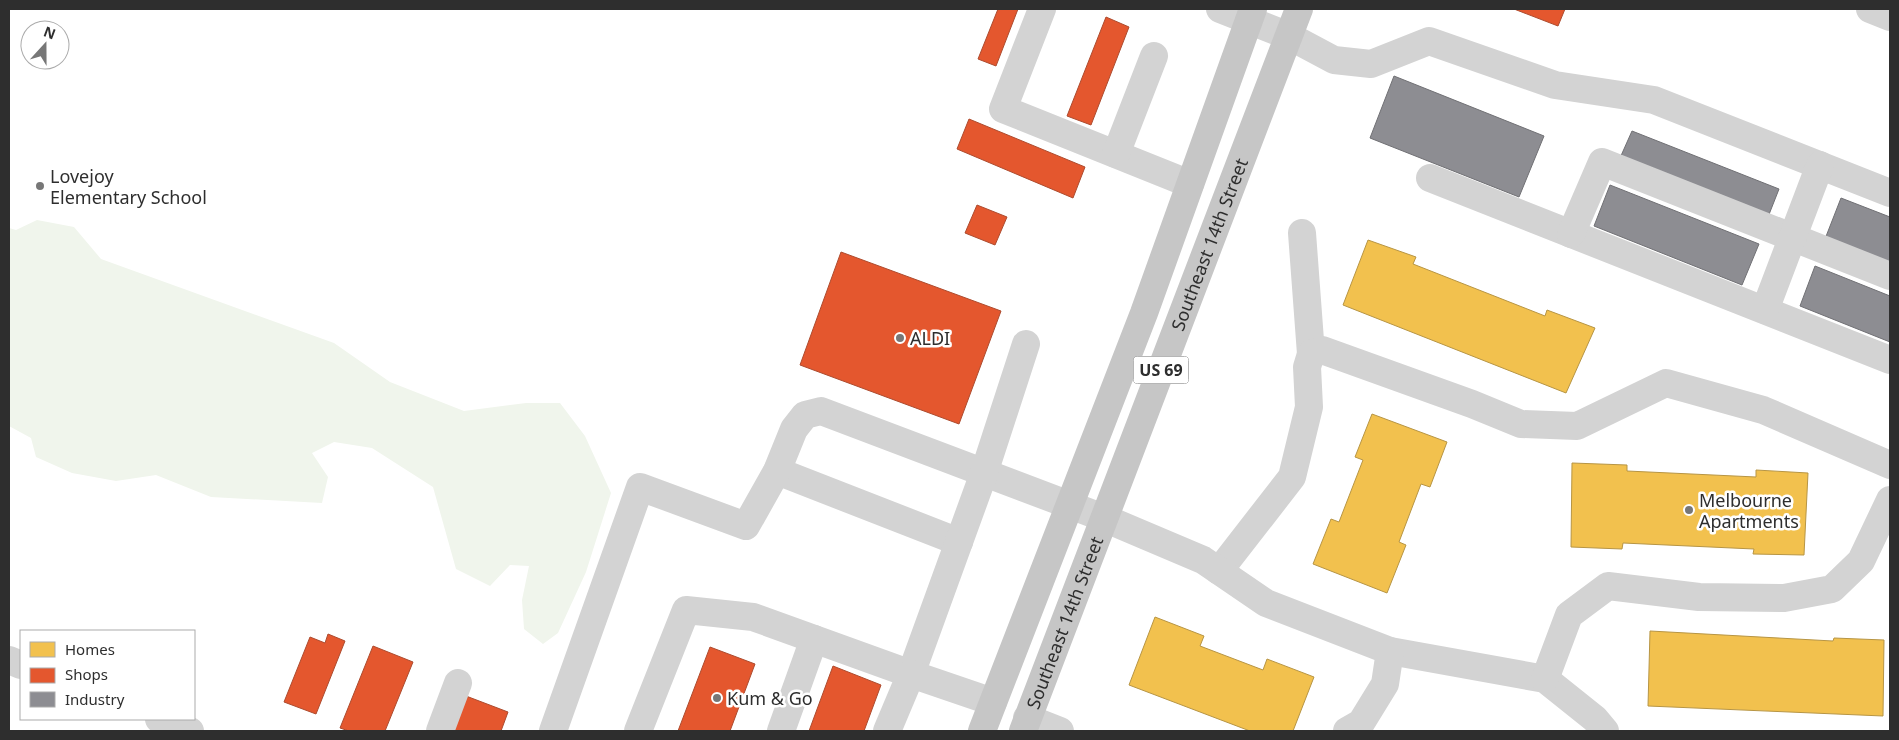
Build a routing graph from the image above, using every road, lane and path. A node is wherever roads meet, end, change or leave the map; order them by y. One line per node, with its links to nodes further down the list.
1 (1042, 9): 9 (street)
2 (1220, 9): 5 (street)
3 (1299, 9): 7 (main road, Southeast 14th Street / US 69)
4 (1870, 9): 6 (street)
5 (1251, 14): 7 (street); 12 (main road, Southeast 14th Street / US 69)
6 (1890, 17)
7 (1289, 36): 10 (street); 27 (main road, Southeast 14th Street / US 69)
8 (1154, 56): 9 (street)
9 (1116, 154): 12 (street)
10 (1820, 165): 13 (street); 16 (street)
11 (1430, 178): 15 (street)
12 (1190, 184): 26 (main road, Southeast 14th Street / US 69)
13 (1890, 193)
14 (1302, 233): 20 (street)
15 (1572, 234): 16 (street); 18 (street)
16 (1793, 238): 17 (street); 18 (street)
17 (1890, 276)
18 (1765, 310): 21 (street)
19 (1026, 344): 24 (street)
20 (1311, 354): 22 (street); 29 (street)
21 (1890, 360)
22 (1890, 464)
23 (778, 471): 24 (street); 28 (street); 40 (street)
24 (984, 473): 26 (street); 28 (street)
25 (1890, 500): 33 (street)
26 (1069, 505): 27 (street); 35 (main road, Southeast 14th Street / US 69)
27 (1104, 518): 29 (street); 37 (main road, Southeast 14th Street / US 69)
28 (959, 542): 32 (street)
29 (1219, 571): 31 (street)
30 (814, 639): 32 (street); 41 (street); 42 (street)
31 (1390, 651): 33 (street); 46 (street)
32 (911, 674): 35 (street); 43 (street)
33 (1545, 680): 47 (street)
34 (458, 683): 39 (street)
35 (993, 702): 44 (main road, Southeast 14th Street / US 69)
36 (162, 720): 38 (street)
37 (1025, 725): 45 (street)
38 (190, 731)
39 (440, 731)
40 (553, 731)
41 (638, 731)
42 (780, 731)
43 (887, 731)
44 (982, 731)
45 (1060, 731)
46 (1347, 731)
47 (1605, 731)

